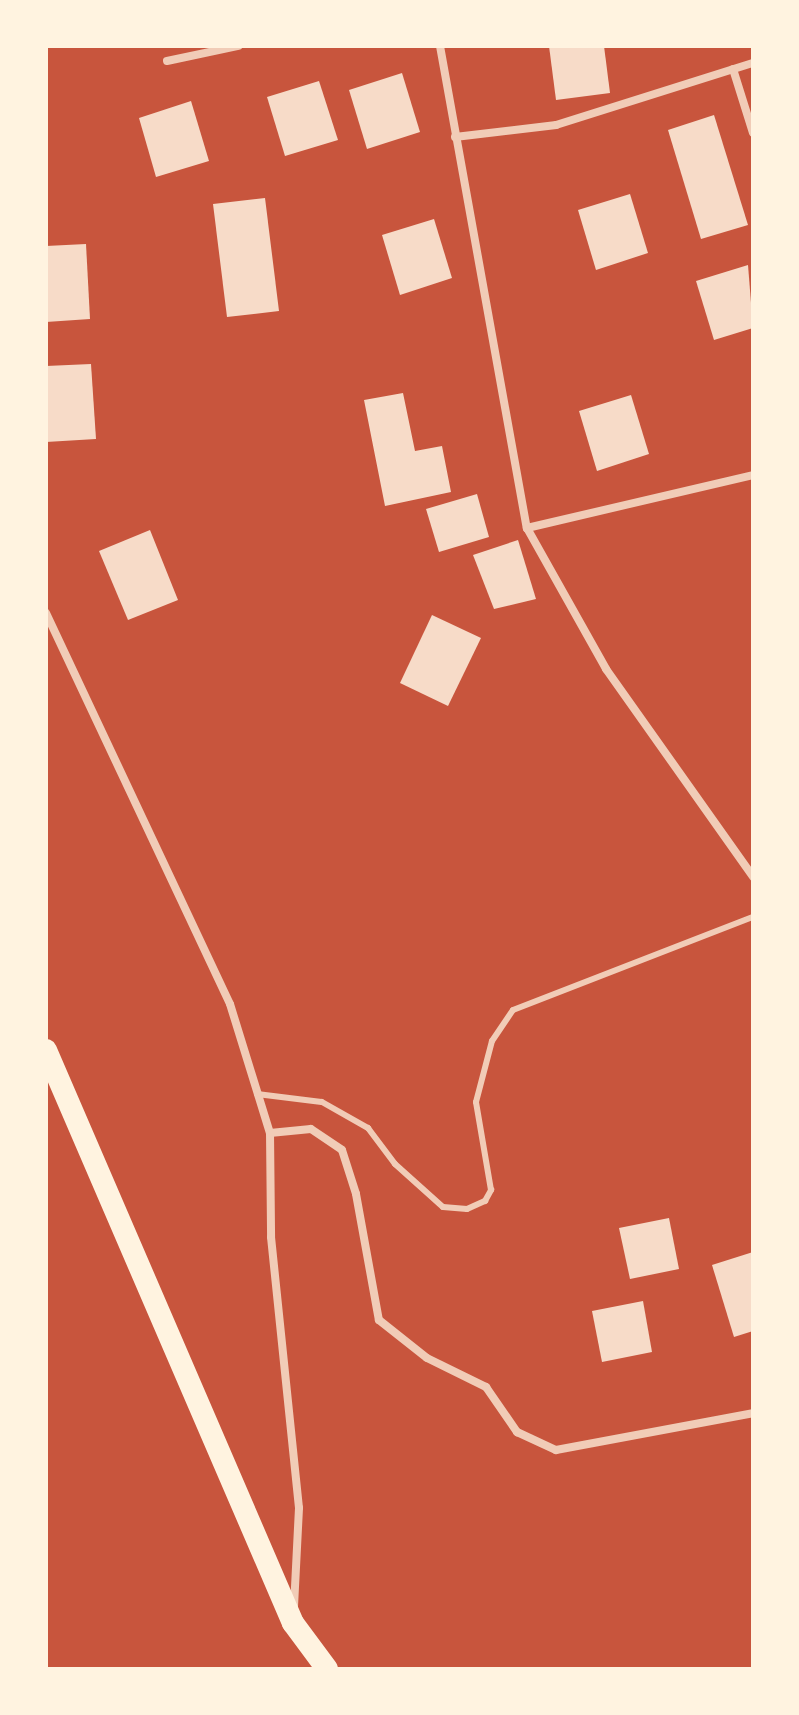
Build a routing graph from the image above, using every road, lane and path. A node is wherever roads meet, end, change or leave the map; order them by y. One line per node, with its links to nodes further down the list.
1 (238, 46): 3 (street)
2 (440, 46): 7 (street)
3 (167, 61)
4 (753, 63): 5 (street)
5 (733, 69): 6 (street); 7 (street)
6 (753, 133)
7 (455, 137): 9 (street)
8 (753, 475): 9 (street)
9 (527, 528): 11 (street)
10 (46, 613): 14 (street)
11 (753, 877)
12 (753, 917): 14 (lane)
13 (46, 1050): 17 (highway)
14 (257, 1094): 15 (street)
15 (270, 1133): 16 (street); 17 (street)
16 (753, 1413)
17 (293, 1623): 18 (highway)
18 (327, 1669)

